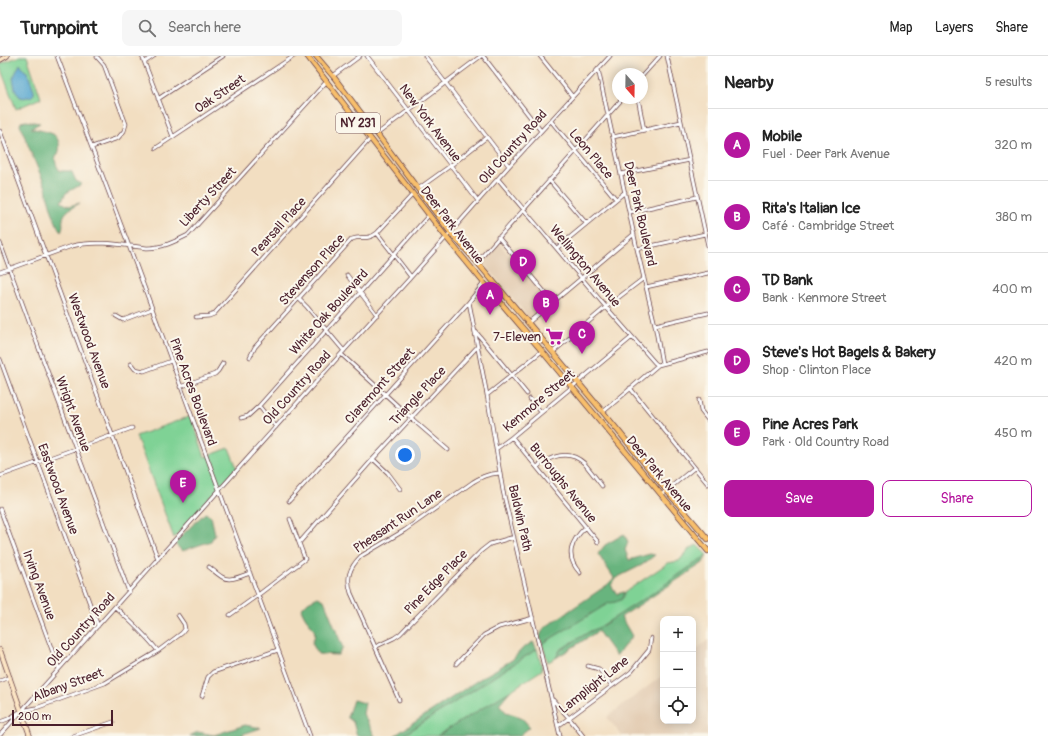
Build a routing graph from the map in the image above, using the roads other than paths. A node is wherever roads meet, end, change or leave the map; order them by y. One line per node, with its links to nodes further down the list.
1 (7, 56): 18 (street)
2 (57, 56): 41 (street, Pine Acres Boulevard)
3 (142, 56): 19 (street)
4 (154, 56): 19 (street)
5 (223, 56): 26 (street)
6 (294, 56): 38 (street, Oak Street)
7 (307, 56): 23 (main road, Deer Park Avenue / NY 231)
8 (316, 56): 22 (main road, Deer Park Avenue / NY 231)
9 (360, 56): 22 (street)
10 (367, 56): 29 (street, New York Avenue)
11 (425, 56): 24 (street)
12 (482, 56): 24 (street); 35 (street)
13 (541, 56): 25 (street)
14 (610, 56): 20 (street, Old Country Road)
15 (660, 56): 21 (street)
16 (667, 56): 32 (street)
17 (97, 57): 41 (street)
18 (0, 60)
19 (145, 62): 26 (street)
20 (598, 69): 25 (street, Old Country Road); 30 (street, Deer Park Boulevard)
21 (648, 69)
22 (333, 76): 36 (main road, Deer Park Avenue / NY 231)
23 (327, 81): 40 (main road, Deer Park Avenue / NY 231); 67 (street, Liberty Street)
24 (445, 83): 29 (street); 39 (street)
25 (572, 96): 31 (street, Old Country Road)
26 (158, 99): 38 (street)
27 (617, 104): 30 (street)
28 (639, 104): 33 (street)
29 (409, 111): 36 (street); 45 (street, New York Avenue)
30 (608, 114): 37 (street, Deer Park Boulevard); 43 (street)
31 (551, 121): 35 (street, Old Country Road); 43 (street, Leon Place)
32 (681, 122): 33 (street); 44 (street)
33 (644, 130): 37 (street)
34 (0, 131): 72 (street, Westwood Avenue)
35 (541, 131): 46 (street, Old Country Road)
36 (377, 134): 50 (main road, Deer Park Avenue / NY 231)
37 (613, 136): 47 (street, Deer Park Boulevard)
38 (173, 137): 42 (street, Oak Street)
39 (487, 137): 45 (street); 46 (street)
40 (370, 139): 52 (main road, Deer Park Avenue / NY 231); 92 (street, Pearsall Place)
41 (92, 147): 67 (street, Pine Acres Boulevard)
42 (156, 148)
43 (575, 151): 49 (street); 54 (street, Leon Place)
44 (690, 160): 47 (street); 53 (street)
45 (450, 166): 50 (street); 55 (street, New York Avenue)
46 (509, 166): 48 (street, Old Country Road)
47 (621, 174): 51 (street, Deer Park Boulevard)
48 (498, 179): 55 (street, Old Country Road); 56 (street, Wellington Avenue)
49 (550, 180): 56 (street); 59 (street)
50 (418, 189): 60 (main road, Deer Park Avenue / NY 231)
51 (625, 192): 54 (street); 57 (street, Deer Park Boulevard)
52 (413, 194): 58 (main road, Deer Park Avenue / NY 231); 61 (street)
53 (697, 197): 57 (street); 63 (street)
54 (616, 199): 59 (street)
55 (478, 201): 60 (street, Old Country Road)
56 (524, 208): 65 (street); 69 (street, Wellington Avenue)
57 (630, 212): 62 (street, Deer Park Boulevard)
58 (429, 215): 64 (main road, Deer Park Avenue / NY 231); 71 (street, White Oak Boulevard)
59 (586, 223): 69 (street)
60 (450, 232): 64 (street, Old Country Road); 73 (main road, Deer Park Avenue / NY 231)
61 (376, 233): 71 (street); 84 (street, Stevenson Place)
62 (634, 234): 70 (street, Deer Park Boulevard); 79 (street)
63 (705, 234): 68 (street); 70 (street)
64 (446, 237): 78 (street, Old Country Road); 81 (main road, Deer Park Avenue / NY 231)
65 (498, 238): 73 (street); 86 (street)
66 (0, 243): 74 (street, Wright Avenue)
67 (129, 246): 72 (street, Liberty Street); 88 (street, Pine Acres Boulevard)
68 (708, 246)
69 (557, 248): 79 (street, Wellington Avenue)
70 (637, 249): 80 (street, Deer Park Boulevard)
71 (394, 254): 78 (street); 83 (street, White Oak Boulevard)
72 (47, 255): 74 (street, Liberty Street); 129 (street, Westwood Avenue)
73 (477, 262): 93 (main road, Deer Park Avenue / NY 231)
74 (9, 268): 75 (street, Liberty Street); 131 (street, Wright Avenue)
75 (0, 272)
76 (708, 273): 82 (street)
77 (347, 275): 83 (street)
78 (411, 277): 90 (street, Old Country Road)
79 (582, 277): 86 (street); 87 (street, Wellington Avenue)
80 (644, 278): 82 (street, Deer Park Boulevard); 87 (street)
81 (484, 283): 85 (street, Claremont Street); 100 (main road, Deer Park Avenue / NY 231)
82 (646, 287): 94 (street, Deer Park Boulevard)
83 (361, 292): 90 (street); 95 (street, White Oak Boulevard)
84 (299, 299): 95 (street); 104 (street, Stevenson Place)
85 (470, 302): 96 (street, Baldwin Path); 117 (street, Claremont Street)
86 (552, 302): 93 (street)
87 (606, 307): 97 (street, Wellington Avenue); 101 (street)
88 (152, 309): 91 (street); 106 (street, Pine Acres Boulevard)
89 (708, 313): 94 (street)
90 (377, 315): 99 (street, Old Country Road)
91 (116, 316)
92 (196, 317)
93 (528, 323): 101 (main road, Deer Park Avenue / NY 231)
94 (655, 325): 109 (street, Deer Park Boulevard)
95 (327, 330): 99 (street); 121 (street, White Oak Boulevard)
96 (475, 331): 98 (street, Baldwin Path); 111 (street)
97 (632, 336): 110 (street, Wellington Avenue); 112 (street, Kenmore Street)
98 (478, 346): 118 (street, Baldwin Path); 125 (street, Triangle Place)
99 (344, 350): 103 (street, Old Country Road)
100 (542, 351): 111 (street); 114 (main road, Deer Park Avenue / NY 231)
101 (553, 352): 112 (main road, Deer Park Avenue / NY 231)
102 (708, 352): 109 (street)
103 (341, 354): 117 (street); 127 (street, Old Country Road)
104 (250, 356)
105 (0, 359): 135 (street, Eastwood Avenue)
106 (171, 361): 108 (street); 113 (street, Pine Acres Boulevard)
107 (224, 363): 113 (street)
108 (131, 364)
109 (662, 364): 110 (street)
110 (658, 365): 115 (street)
111 (512, 375): 116 (street); 118 (street)
112 (578, 382): 114 (street, Kenmore Street); 123 (main road, Deer Park Avenue / NY 231)
113 (180, 386): 143 (street, Pine Acres Boulevard)
114 (572, 387): 122 (street, Kenmore Street); 145 (main road, Deer Park Avenue / NY 231)
115 (630, 388): 123 (street); 137 (street)
116 (527, 394)
117 (385, 395): 125 (street); 146 (street, Claremont Street)
118 (487, 395): 132 (street, Baldwin Path)
119 (530, 399): 122 (street)
120 (699, 400): 126 (street)
121 (259, 406): 124 (street, White Oak Boulevard); 127 (street)
122 (541, 412): 130 (street, Kenmore Street)
123 (603, 412): 144 (main road, Deer Park Avenue / NY 231)
124 (242, 418)
125 (411, 418): 133 (street); 134 (street, Triangle Place)
126 (708, 420)
127 (276, 427): 143 (street, Old Country Road)
128 (132, 428): 129 (street)
129 (113, 435): 131 (street); 155 (street, Westwood Avenue)
130 (512, 437): 132 (street, Kenmore Street); 136 (street, Burroughs Avenue)
131 (75, 449): 135 (street); 159 (street, Wright Avenue)
132 (496, 449): 138 (street, Baldwin Path)
133 (448, 450)
134 (373, 459): 142 (street); 153 (street, Triangle Place)
135 (38, 462): 139 (street); 165 (street, Eastwood Avenue)
136 (537, 467): 141 (street); 149 (street, Burroughs Avenue)
137 (694, 468): 140 (street); 144 (street)
138 (500, 473): 150 (street, Baldwin Path); 167 (street, Pheasant Run Lane)
139 (0, 476)
140 (708, 484)
141 (602, 486)
142 (400, 488)
143 (219, 490): 155 (street, Old Country Road); 157 (street, Pine Acres Boulevard)
144 (667, 491): 145 (street); 151 (main road, Deer Park Avenue / NY 231)
145 (662, 495): 154 (main road, Deer Park Avenue / NY 231)
146 (289, 501)
147 (0, 509): 173 (street, Irving Avenue)
148 (290, 519): 153 (street)
149 (586, 527): 152 (street, Burroughs Avenue); 158 (street)
150 (514, 537): 164 (street, Baldwin Path); 167 (street, Pine Edge Place)
151 (708, 539)
152 (598, 542)
153 (299, 544): 160 (street)
154 (708, 551)
155 (158, 558): 159 (street, Old Country Road)
156 (209, 567): 157 (street)
157 (250, 573): 160 (street, Pine Acres Boulevard)
158 (580, 573)
159 (129, 592): 161 (street, Old Country Road)
160 (258, 595): 163 (street); 169 (street, Pine Acres Boulevard)
161 (115, 607): 165 (street, Old Country Road); 170 (street)
162 (178, 615): 170 (street, Albany Street)
163 (230, 615)
164 (533, 618): 171 (street); 178 (street, Baldwin Path)
165 (98, 626): 173 (street, Old Country Road)
166 (651, 638): 176 (street, Lamplight Lane)
167 (375, 647): 179 (street, Pheasant Run Lane)
168 (0, 650): 174 (street)
169 (278, 650): 177 (street); 188 (street, Pine Acres Boulevard)
170 (158, 651): 180 (street, Albany Street)
171 (456, 664)
172 (588, 666): 176 (street)
173 (59, 669): 180 (street, Old Country Road)
174 (10, 677): 175 (street); 180 (street)
175 (0, 681)
176 (612, 686): 181 (street, Lamplight Lane)
177 (202, 696)
178 (551, 698): 181 (street); 184 (street, Baldwin Path)
179 (399, 700)
180 (21, 711): 182 (street, Albany Street); 185 (street, Old Country Road); 186 (street)
181 (569, 718): 184 (street, Lamplight Lane); 190 (street)
182 (0, 722)
183 (113, 722): 187 (street)
184 (558, 726): 189 (street, Baldwin Path)
185 (0, 735)
186 (30, 736)
187 (73, 736)
188 (310, 736)
189 (560, 736)
190 (583, 736)

